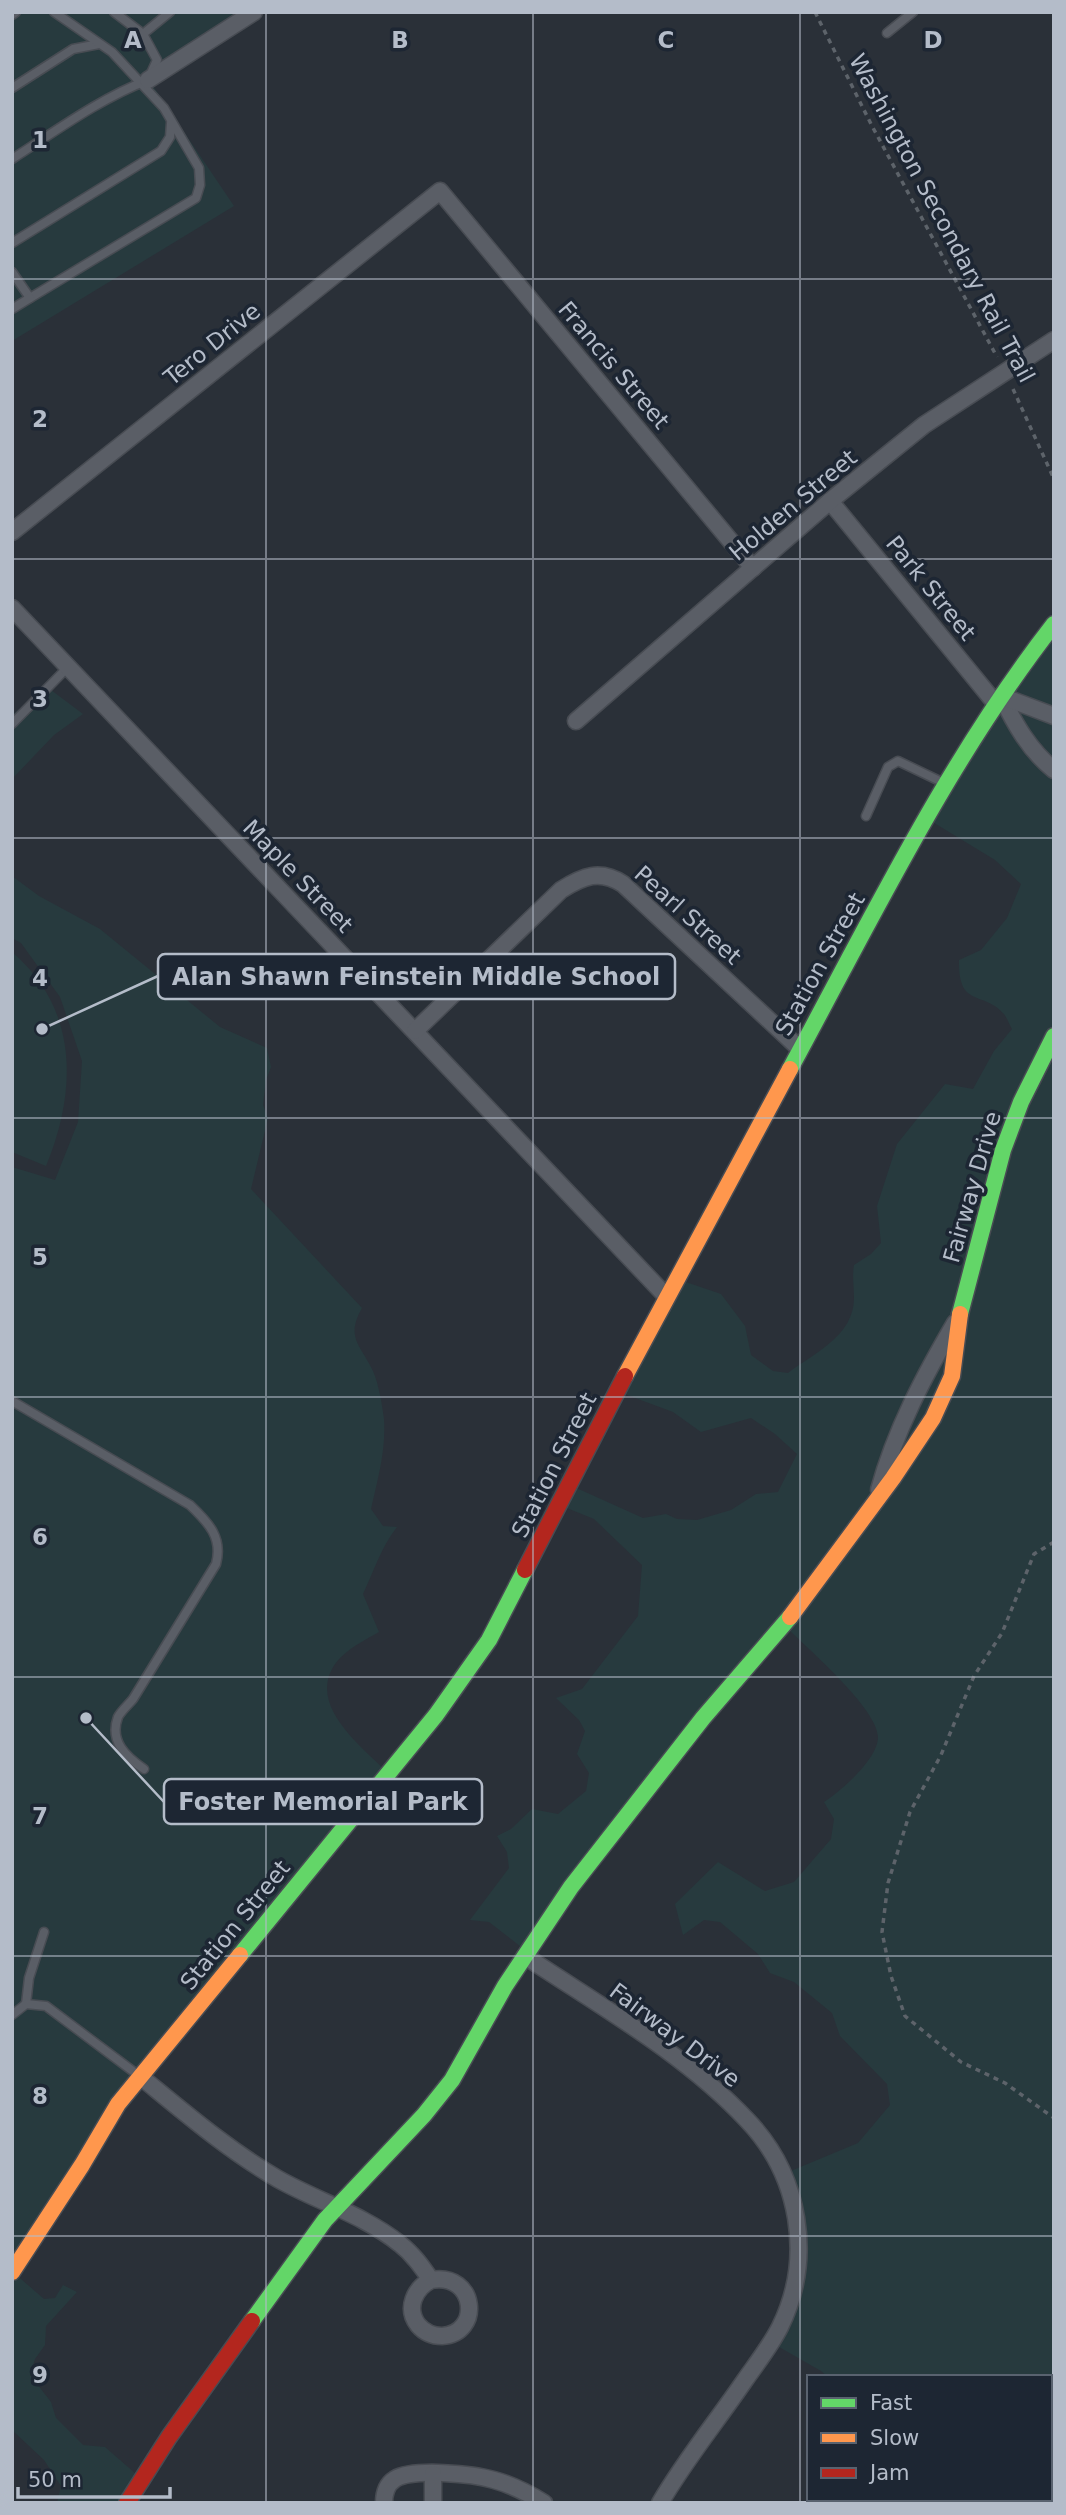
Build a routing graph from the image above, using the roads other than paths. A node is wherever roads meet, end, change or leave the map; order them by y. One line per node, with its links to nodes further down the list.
1 (54, 12): 8 (lane)
2 (114, 12): 7 (lane)
3 (170, 12): 7 (lane)
4 (254, 12): 9 (street)
5 (913, 12): 6 (lane)
6 (887, 33)
7 (143, 34): 9 (lane)
8 (99, 44): 9 (lane); 10 (lane)
9 (141, 80): 11 (lane); 12 (lane)
10 (12, 88)
11 (172, 123): 14 (lane); 16 (lane)
12 (12, 159)
13 (440, 191): 20 (street, Tero Drive); 21 (street, Francis Street)
14 (12, 243)
15 (12, 272): 16 (lane)
16 (30, 298): 17 (lane)
17 (12, 309)
18 (1054, 341): 19 (street, Holden Street)
19 (831, 501): 21 (street, Holden Street); 25 (street, Park Street)
20 (12, 532)
21 (753, 568): 27 (street, Holden Street)
22 (12, 608): 24 (street, Maple Street)
23 (1054, 624): 25 (street, Station Street)
24 (68, 667): 28 (lane); 32 (street, Maple Street)
25 (999, 700): 26 (street); 29 (street); 30 (street, Station Street)
26 (1054, 716)
27 (576, 721)
28 (12, 724)
29 (1054, 770)
30 (947, 785): 31 (lane); 34 (street, Station Street)
31 (866, 817)
32 (415, 1031): 34 (street, Pearl Street); 35 (street, Maple Street)
33 (1054, 1036): 36 (street, Fairway Drive)
34 (800, 1049): 35 (street, Station Street)
35 (666, 1296): 44 (street, Station Street)
36 (960, 1315): 38 (street, Fairway Drive); 38 (street, Fairway Drive)
37 (12, 1401): 39 (lane)
38 (877, 1498): 41 (street, Fairway Drive)
39 (144, 1769)
40 (44, 1932): 42 (lane)
41 (524, 1956): 45 (street, Fairway Drive); 53 (street, Fairway Drive)
42 (26, 2004): 43 (lane); 44 (lane)
43 (12, 2015)
44 (141, 2077): 45 (street); 46 (street, Station Street)
45 (335, 2208): 47 (street); 49 (street, Fairway Drive)
46 (12, 2272)
47 (431, 2280)
48 (433, 2474): 50 (street); 51 (street); 52 (street)
49 (127, 2503)
50 (384, 2503)
51 (433, 2503)
52 (544, 2503)
53 (660, 2503)

